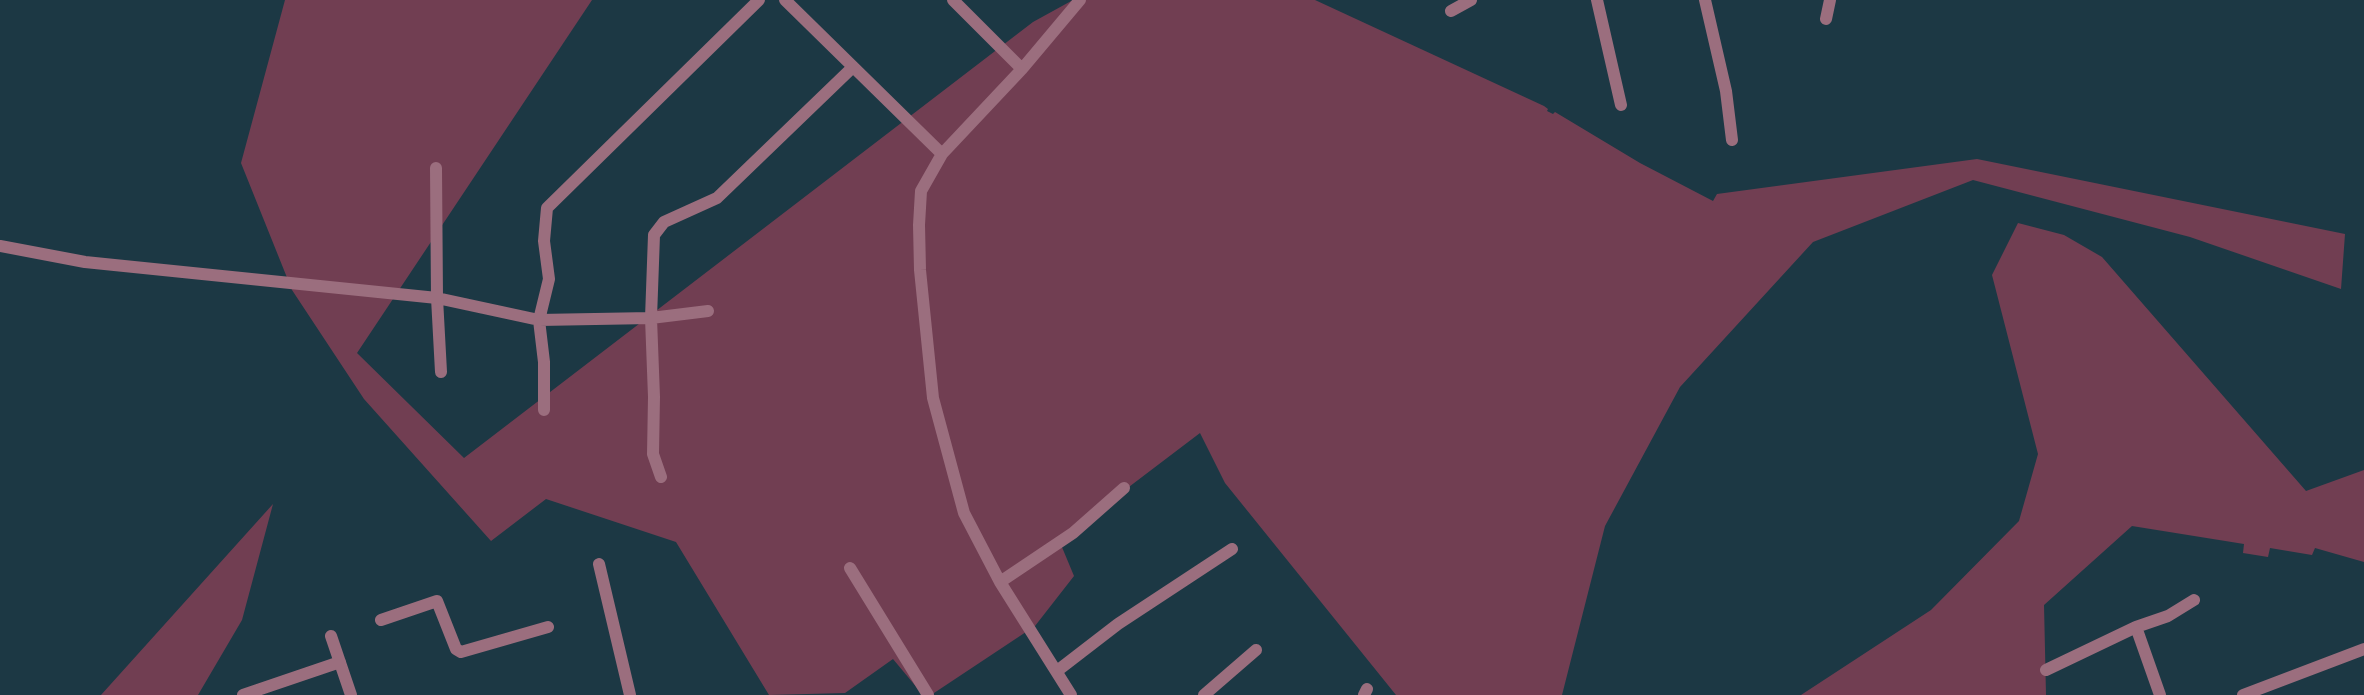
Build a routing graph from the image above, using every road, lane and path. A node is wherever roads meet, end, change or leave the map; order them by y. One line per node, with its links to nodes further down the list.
1 (759, 0): 21 (street)
2 (785, 0): 11 (street)
3 (953, 0): 12 (street)
4 (1080, 0): 12 (street)
5 (1471, 0): 9 (street)
6 (1597, 0): 13 (street)
7 (1705, 0): 14 (street)
8 (1830, 0): 10 (street)
9 (1451, 11)
10 (1826, 19)
11 (853, 67): 15 (street); 20 (street)
12 (1022, 69): 15 (street)
13 (1621, 105)
14 (1732, 140)
15 (942, 154): 29 (street)
16 (436, 168): 18 (street)
17 (0, 246): 18 (street)
18 (437, 298): 21 (street); 22 (street)
19 (708, 311): 20 (street)
20 (651, 318): 21 (street); 24 (street)
21 (539, 320): 23 (street)
22 (441, 372)
23 (544, 410)
24 (661, 477)
25 (1124, 488): 29 (street)
26 (1232, 549): 39 (street)
27 (599, 564): 42 (street)
28 (850, 568): 43 (street)
29 (1000, 582): 39 (street)
30 (2194, 600): 33 (street)
31 (381, 620): 32 (street)
32 (548, 627)
33 (2136, 627): 38 (street); 46 (street)
34 (331, 636): 37 (street)
35 (2364, 649): 47 (street)
36 (1256, 650): 45 (street)
37 (340, 662): 40 (street); 41 (street)
38 (2046, 670)
39 (1057, 671): 44 (street)
40 (243, 695)
41 (351, 695)
42 (630, 695)
43 (928, 695)
44 (1071, 695)
45 (1204, 695)
46 (2160, 695)
47 (2243, 695)

